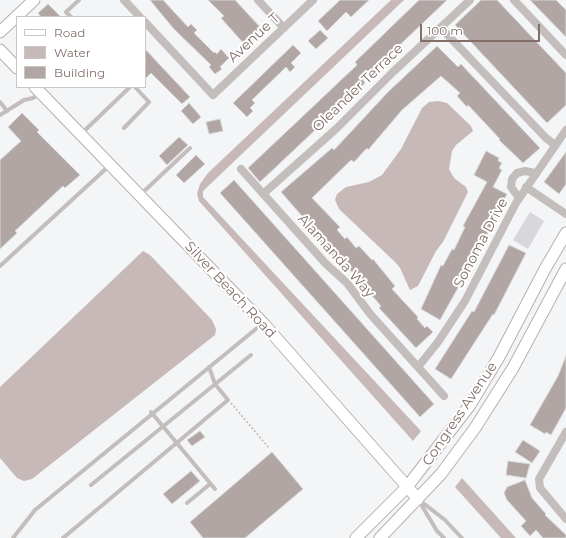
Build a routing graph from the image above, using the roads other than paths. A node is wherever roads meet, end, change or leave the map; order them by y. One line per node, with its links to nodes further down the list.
1 (34, 0): 8 (street)
2 (79, 0): 9 (lane)
3 (124, 0): 10 (street)
4 (258, 0): 13 (street)
5 (313, 0): 13 (street, Avenue T)
6 (470, 0): 14 (street, Oleander Terrace)
7 (514, 0): 17 (street)
8 (17, 16)
9 (69, 16)
10 (139, 16)
11 (16, 17): 15 (street)
12 (146, 23): 13 (street, Avenue T)
13 (284, 28)
14 (441, 28): 28 (street); 34 (street, Oleander Terrace)
15 (0, 32)
16 (0, 50): 18 (street)
17 (566, 55)
18 (16, 67)
19 (129, 88): 27 (lane)
20 (136, 88): 25 (lane)
21 (38, 90): 23 (lane); 27 (street, Silver Beach Road)
22 (0, 102): 23 (lane)
23 (8, 111): 24 (lane)
24 (0, 114)
25 (124, 128)
26 (566, 130): 28 (street, Sonoma Drive)
27 (81, 134): 30 (street, Silver Beach Road)
28 (555, 145): 32 (street, Sonoma Drive)
29 (190, 148): 35 (lane)
30 (110, 165): 35 (street, Silver Beach Road); 39 (lane)
31 (241, 169): 34 (street, Alamanda Way)
32 (535, 173): 33 (street, Sonoma Drive); 36 (street)
33 (526, 187): 36 (street, Sonoma Drive); 37 (street)
34 (263, 194): 44 (street, Alamanda Way)
35 (140, 196): 41 (street, Silver Beach Road)
36 (519, 198): 44 (street, Sonoma Drive)
37 (566, 214)
38 (566, 233): 53 (street, Congress Avenue)
39 (0, 266)
40 (566, 269): 55 (street, Congress Avenue)
41 (263, 323): 43 (lane); 53 (street, Silver Beach Road)
42 (251, 356): 45 (lane)
43 (209, 367): 45 (lane); 47 (lane)
44 (418, 367): 46 (street, Alamanda Way)
45 (215, 384): 48 (lane); 50 (lane)
46 (444, 396)
47 (152, 412): 48 (lane); 58 (lane)
48 (164, 427): 50 (lane); 52 (lane)
49 (566, 432): 57 (street)
50 (177, 443): 51 (lane); 59 (lane)
51 (210, 484): 54 (lane); 56 (lane)
52 (91, 485)
53 (407, 487): 55 (street, Silver Beach Road); 60 (street, Congress Avenue)
54 (215, 489)
55 (418, 499): 61 (street, Congress Avenue); 62 (lane); 63 (lane)
56 (186, 503)
57 (566, 519)
58 (13, 538)
59 (63, 538)
60 (356, 538)
61 (380, 538)
62 (444, 538)
63 (462, 538)

